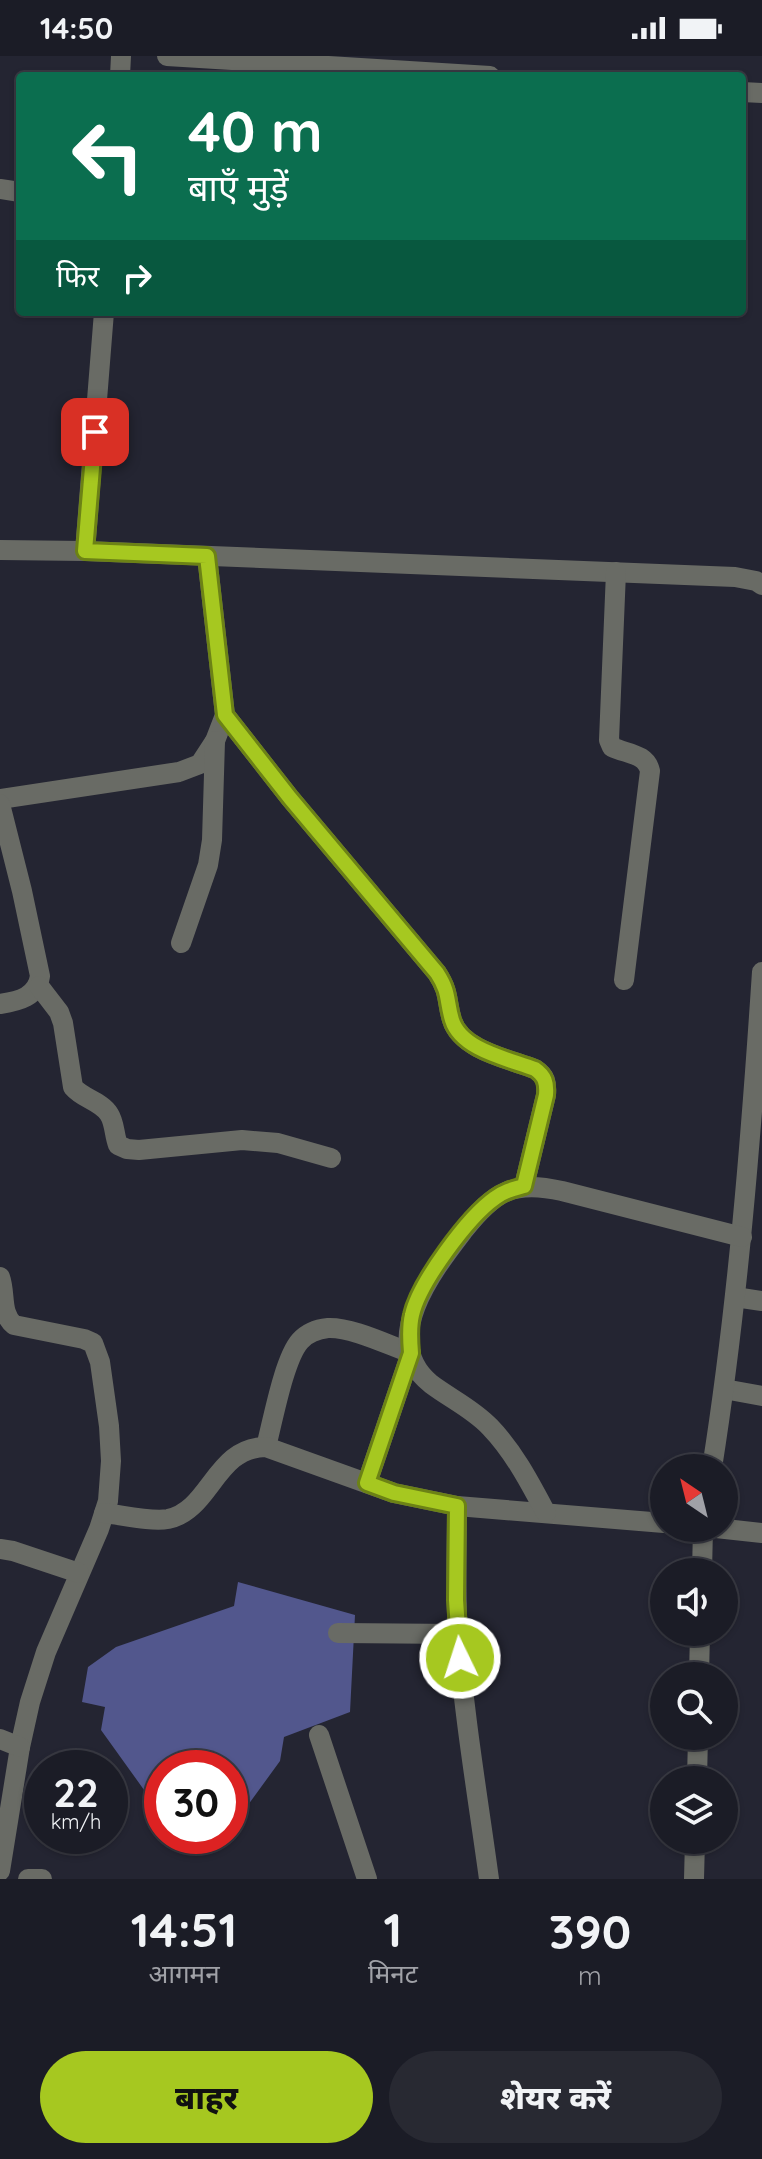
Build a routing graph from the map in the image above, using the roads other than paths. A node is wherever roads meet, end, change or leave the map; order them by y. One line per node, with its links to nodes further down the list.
1 (167, 56): 2 (street)
2 (425, 72)
3 (104, 316): 5 (street)
4 (0, 550): 5 (street)
5 (85, 551): 6 (street)
6 (207, 556): 7 (street); 9 (street)
7 (616, 572): 8 (street); 15 (street)
8 (762, 585)
9 (225, 715): 10 (street); 20 (street)
10 (215, 741): 11 (street); 13 (street)
11 (0, 802): 12 (street)
12 (3, 829): 16 (street)
13 (181, 943)
14 (762, 972): 19 (street)
15 (624, 980)
16 (39, 986): 17 (street); 18 (street)
17 (0, 1004)
18 (331, 1158)
19 (756, 1164): 21 (street)
20 (524, 1186): 21 (street); 25 (street)
21 (742, 1237): 23 (street)
22 (0, 1277): 32 (street)
23 (735, 1297): 24 (street); 26 (street)
24 (762, 1301)
25 (411, 1353): 28 (street); 30 (street); 33 (street)
26 (724, 1389): 27 (street); 29 (street)
27 (762, 1396)
28 (266, 1447): 30 (street); 32 (street)
29 (714, 1454)
30 (367, 1483): 31 (street)
31 (457, 1506): 33 (street); 40 (street)
32 (104, 1513): 38 (street)
33 (546, 1513): 34 (street)
34 (650, 1522)
35 (738, 1530): 36 (street)
36 (762, 1533)
37 (0, 1549): 38 (street)
38 (79, 1573): 42 (street)
39 (338, 1633): 40 (street)
40 (458, 1634): 48 (street)
41 (319, 1735): 47 (street)
42 (10, 1743): 44 (street)
43 (695, 1854): 49 (street)
44 (0, 1871)
45 (28, 1879): 46 (street)
46 (42, 1879)
47 (367, 1879)
48 (489, 1879)
49 (694, 1879)

